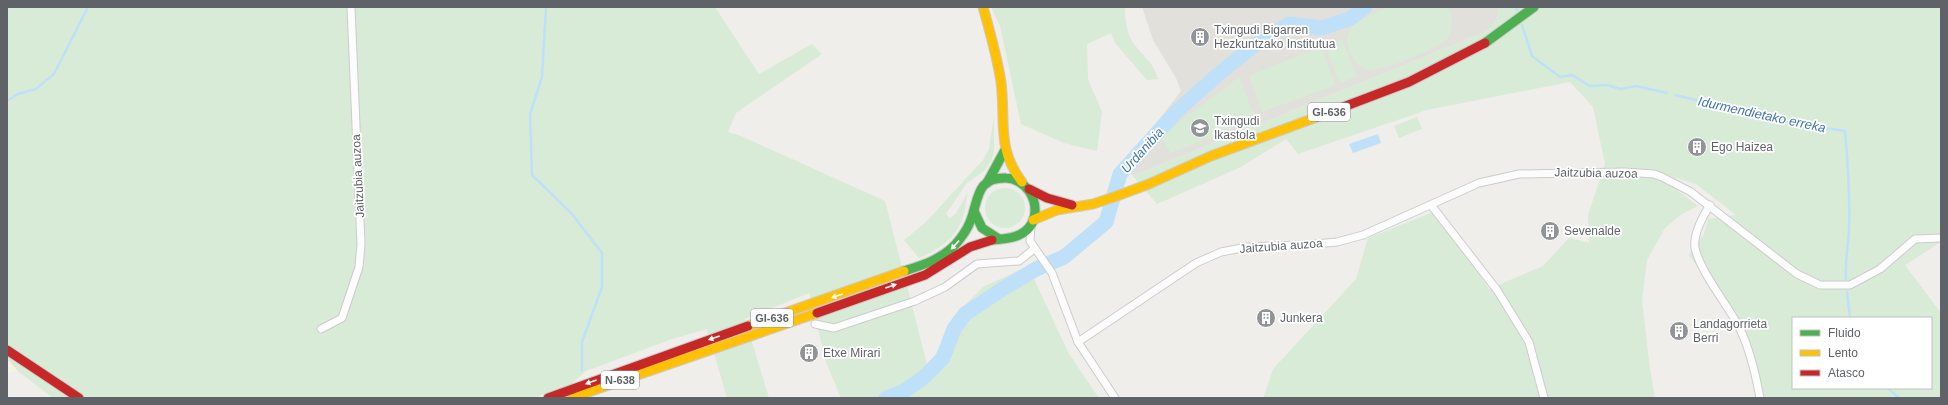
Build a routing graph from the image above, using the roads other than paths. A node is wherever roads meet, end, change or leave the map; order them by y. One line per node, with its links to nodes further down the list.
1 (351, 7): 18 (street, Jaitzubia auzoa)
2 (983, 7): 4 (main road)
3 (1534, 7): 10 (main road, GI-636)
4 (1005, 150): 5 (main road); 6 (main road)
5 (1022, 182): 6 (main road); 7 (main road, GI-636)
6 (987, 183): 11 (main road, GI-636)
7 (1029, 189): 10 (main road, GI-636); 12 (main road, GI-636)
8 (1431, 205): 9 (street, Jaitzubia auzoa); 19 (street, Jaitzubia auzoa); 29 (street)
9 (1710, 205): 14 (street, Jaitzubia auzoa); 30 (street)
10 (1078, 206): 12 (main road, GI-636)
11 (974, 211): 15 (main road); 25 (main road, GI-636, one-way to 25)
12 (1032, 223): 13 (main road, GI-636); 16 (street)
13 (1016, 238): 15 (main road, GI-636); 16 (street)
14 (1941, 238)
15 (999, 239): 21 (main road, GI-636, one-way to 15)
16 (1035, 250): 17 (street); 19 (street)
17 (815, 324)
18 (321, 329)
19 (1078, 342): 28 (street)
20 (7, 350): 22 (main road)
21 (669, 363): 26 (main road, N-638); 27 (main road, GI-636)
22 (50, 378): 23 (main road); 24 (main road)
23 (79, 398)
24 (84, 398)
25 (548, 398)
26 (572, 398)
27 (589, 398)
28 (1115, 398)
29 (1544, 398)
30 (1760, 398)

